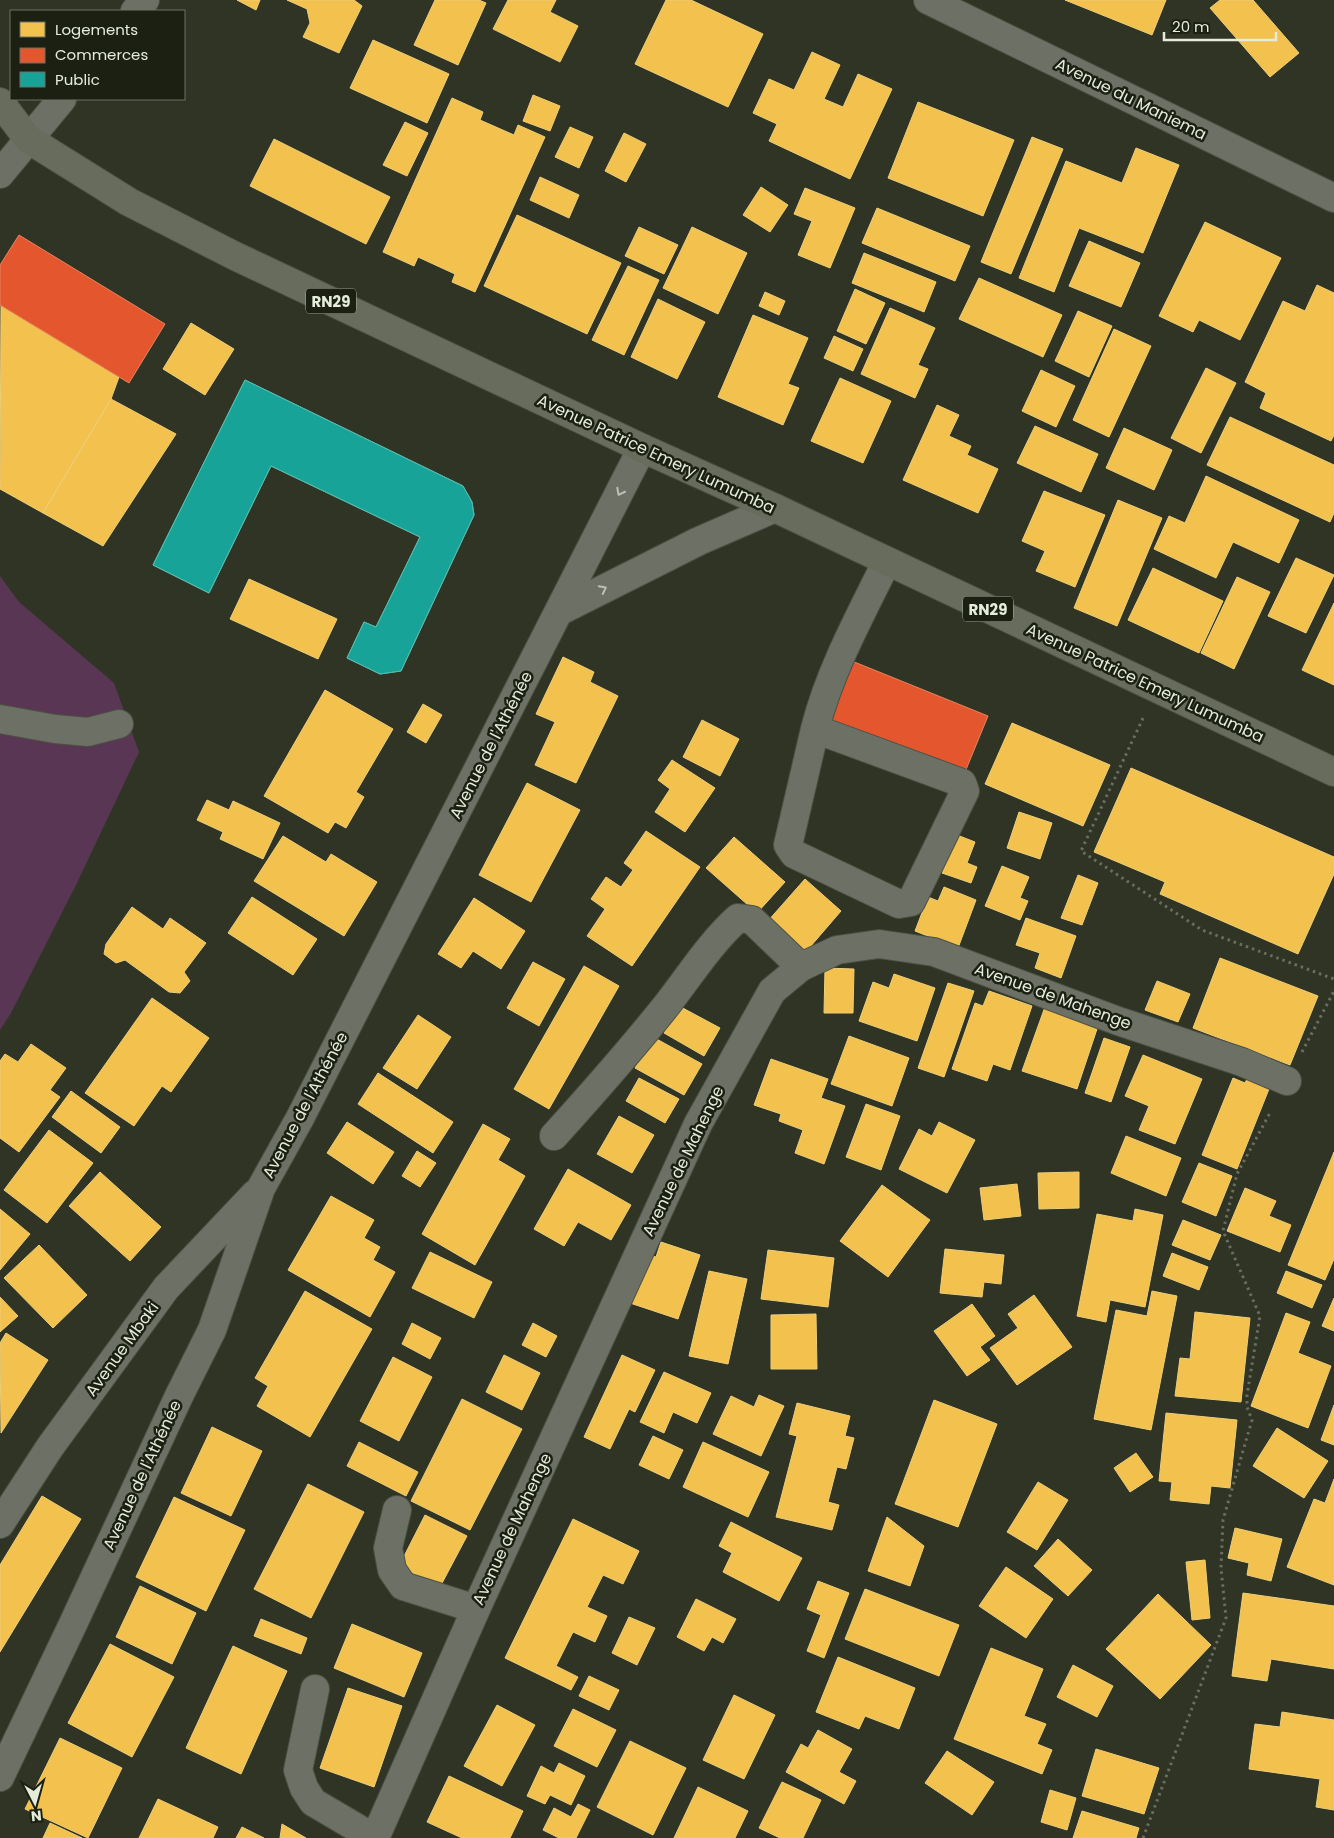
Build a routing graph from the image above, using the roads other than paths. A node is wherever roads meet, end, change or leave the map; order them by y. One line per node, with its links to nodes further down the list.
1 (145, 0): 3 (street)
2 (928, 0): 8 (street, Avenue du Maniema)
3 (136, 10)
4 (61, 100): 6 (street)
5 (0, 102): 6 (main road, Avenue Patrice Emery Lumumba / RN29)
6 (28, 139): 7 (street); 9 (main road, Avenue Patrice Emery Lumumba / RN29)
7 (0, 174)
8 (1334, 198)
9 (642, 448): 10 (main road, Avenue Patrice Emery Lumumba / RN29); 12 (street, Avenue de l'Athénée, one-way to 12)
10 (775, 508): 11 (main road, Avenue Patrice Emery Lumumba / RN29); 12 (street, one-way to 10)
11 (887, 561): 15 (street); 16 (main road, Avenue Patrice Emery Lumumba / RN29)
12 (560, 611): 20 (street, Avenue de l'Athénée)
13 (0, 719): 14 (street)
14 (118, 724)
15 (815, 729): 15 (street)
16 (1334, 772)
17 (801, 966): 18 (street, Avenue de Mahenge); 19 (street); 23 (street, Avenue de Mahenge)
18 (1287, 1081)
19 (554, 1136)
20 (261, 1188): 22 (street, Avenue Mbaki); 25 (street, Avenue de l'Athénée)
21 (397, 1510): 23 (street)
22 (0, 1524)
23 (476, 1609): 26 (street, Avenue de Mahenge)
24 (315, 1689): 26 (street)
25 (0, 1777)
26 (374, 1838)

